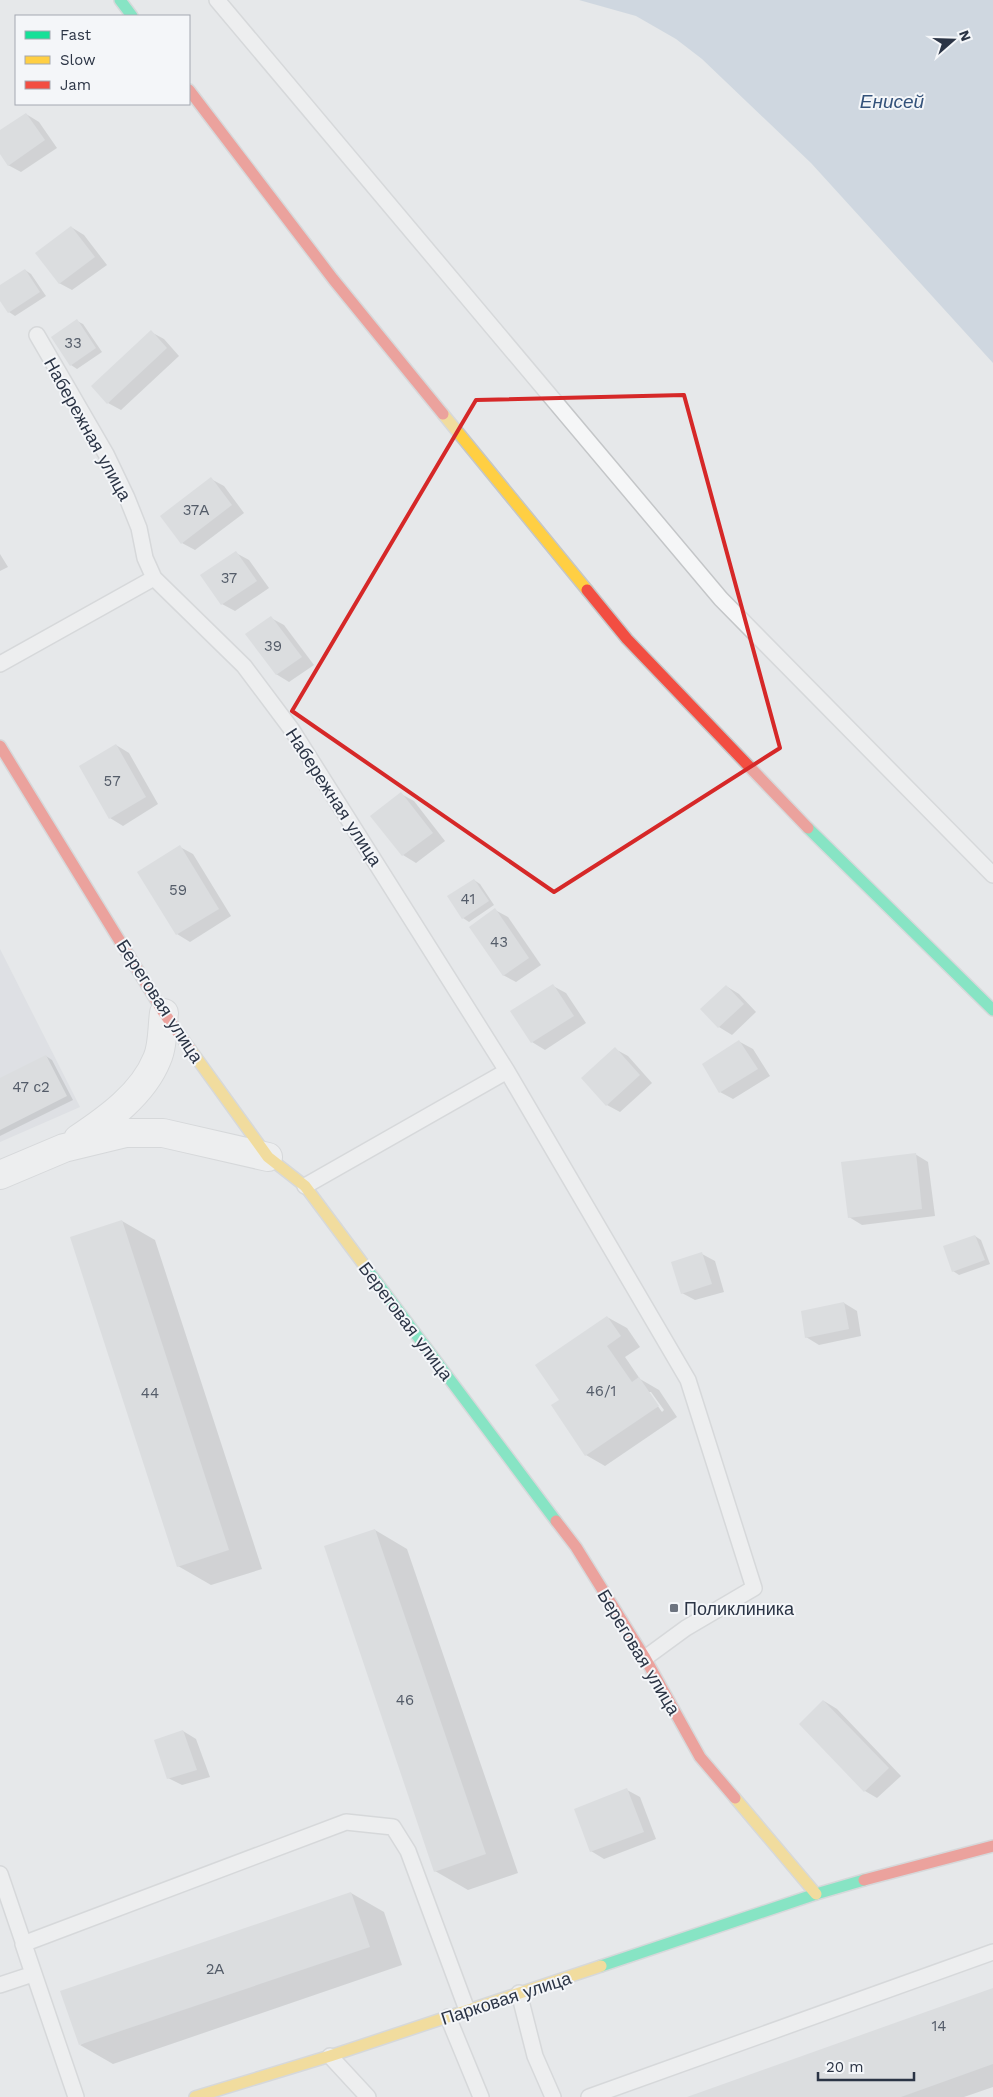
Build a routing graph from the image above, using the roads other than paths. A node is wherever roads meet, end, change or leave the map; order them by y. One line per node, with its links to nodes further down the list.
1 (120, 0): 3 (street)
2 (217, 0): 9 (lane)
3 (131, 15)
4 (190, 91): 10 (street)
5 (36, 335): 6 (lane, Набережная улица)
6 (154, 578): 7 (lane); 12 (lane, Набережная улица)
7 (0, 664)
8 (0, 746): 11 (street, Береговая улица)
9 (993, 875)
10 (993, 1010)
11 (164, 1013): 13 (street); 14 (street, Береговая улица)
12 (507, 1071): 16 (lane); 17 (lane, Набережная улица)
13 (64, 1148): 14 (street); 15 (street)
14 (268, 1157): 16 (street, Береговая улица)
15 (0, 1175)
16 (305, 1186): 17 (street, Береговая улица)
17 (645, 1658): 20 (street, Береговая улица)
18 (993, 1846): 20 (street, Парковая улица)
19 (0, 1874): 21 (lane)
20 (816, 1894): 25 (street, Парковая улица)
21 (23, 1944): 23 (lane); 26 (lane)
22 (993, 1952): 34 (lane)
23 (33, 1974): 24 (lane); 29 (lane)
24 (0, 1985)
25 (518, 1993): 26 (street, Парковая улица); 33 (lane)
26 (467, 2010): 27 (street, Парковая улица)
27 (448, 2017): 28 (street, Парковая улица); 32 (lane)
28 (330, 2056): 30 (street, Парковая улица); 31 (lane)
29 (76, 2097)
30 (195, 2097)
31 (368, 2097)
32 (481, 2097)
33 (552, 2097)
34 (589, 2097)

